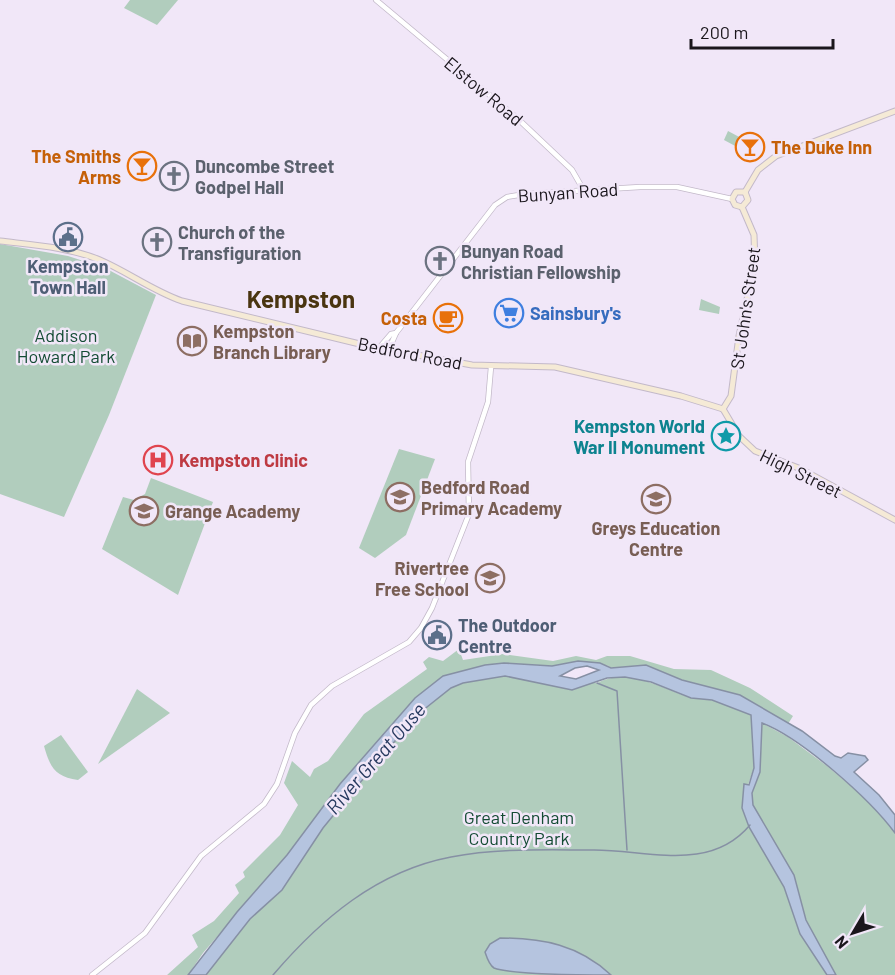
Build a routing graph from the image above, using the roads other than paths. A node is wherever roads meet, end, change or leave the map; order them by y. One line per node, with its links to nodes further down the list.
1 (376, 0): 3 (street, Elstow Road)
2 (895, 111): 4 (main road)
3 (583, 189): 5 (street, Bunyan Road); 8 (street, Bunyan Road)
4 (745, 192): 5 (main road); 6 (main road)
5 (732, 199): 6 (main road)
6 (742, 207): 12 (main road, St John's Street)
7 (0, 241): 9 (main road, Bedford Road)
8 (396, 333): 9 (street, Bunyan Road); 10 (street, Bunyan Road)
9 (379, 348): 10 (main road, Bedford Road)
10 (389, 349): 11 (main road, Bedford Road)
11 (490, 367): 12 (main road, Bedford Road); 14 (street)
12 (723, 409): 13 (main road, High Street)
13 (895, 520)
14 (92, 975)

